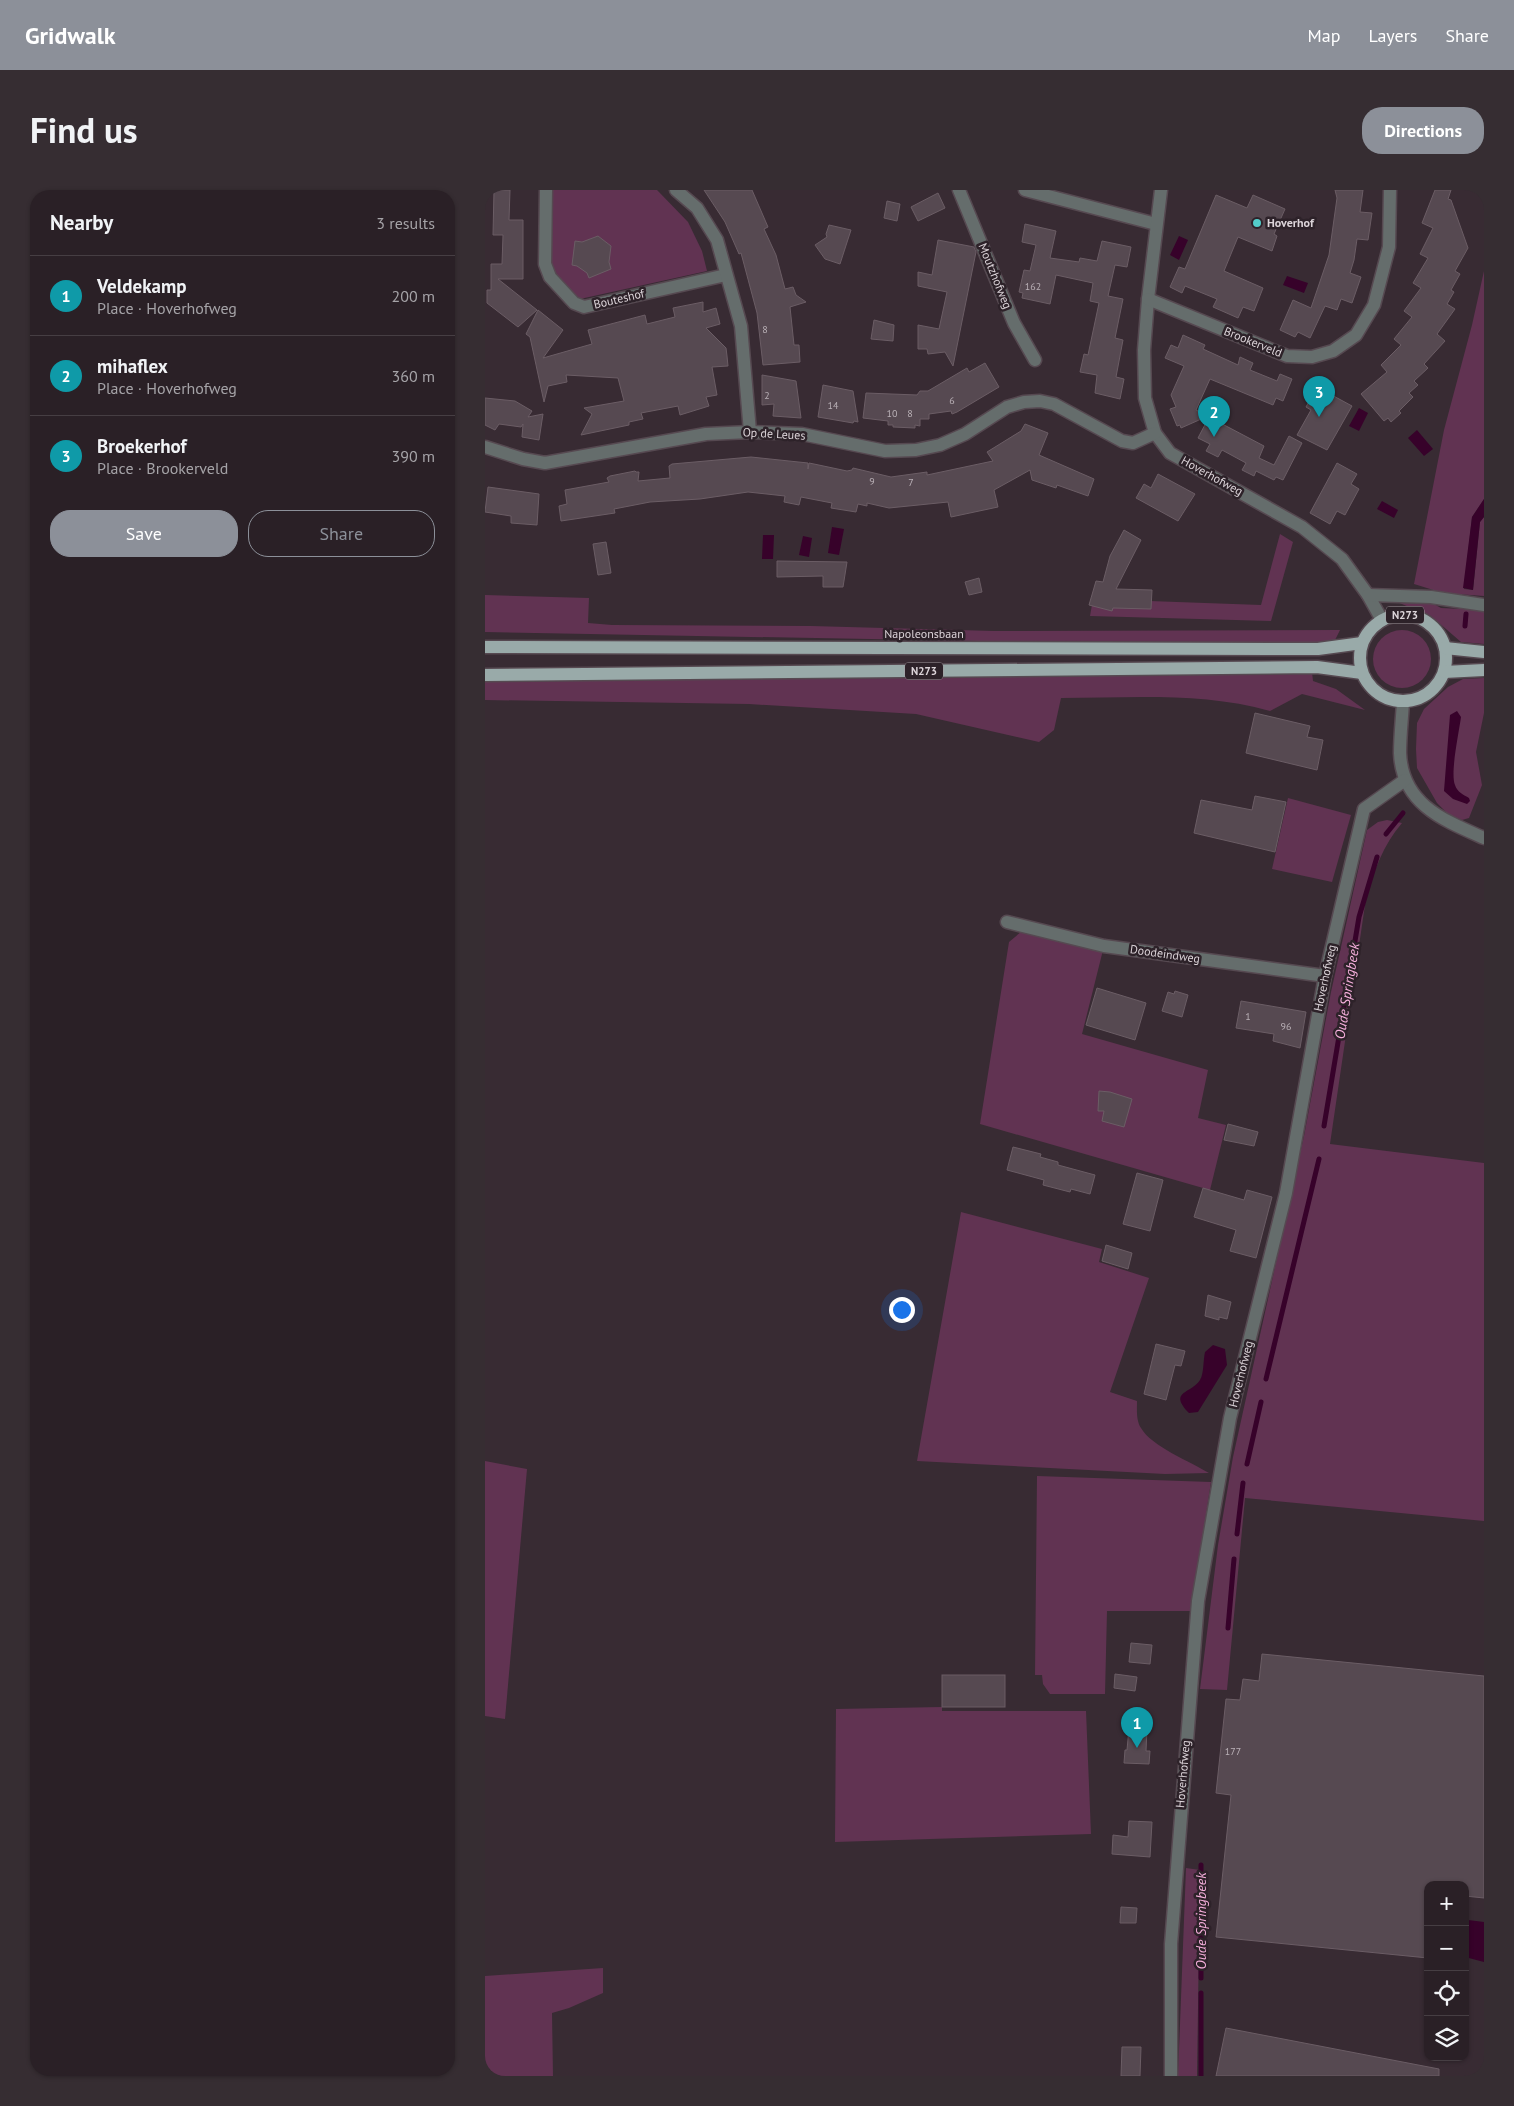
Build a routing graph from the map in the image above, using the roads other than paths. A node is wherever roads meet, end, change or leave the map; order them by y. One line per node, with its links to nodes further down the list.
1 (545, 190): 8 (street, Bouteshof)
2 (676, 190): 8 (street)
3 (959, 190): 10 (street, Moutzhofweg)
4 (1025, 190): 7 (street)
5 (1161, 190): 7 (street, Hoverhofweg)
6 (1390, 190): 9 (street, Brookerveld)
7 (1156, 224): 9 (street, Hoverhofweg)
8 (726, 274): 11 (street)
9 (1148, 299): 12 (street, Hoverhofweg)
10 (1035, 360)
11 (750, 432): 12 (street, Op de Leues); 13 (street, Op de Leues)
12 (1155, 433): 14 (street, Hoverhofweg)
13 (485, 447)
14 (1368, 595): 15 (street); 16 (street, Hoverhofweg)
15 (1484, 605)
16 (1382, 620): 17 (main road, N273); 19 (main road, N273)
17 (1362, 643): 18 (main road, Napoleonsbaan / N273); 23 (main road)
18 (485, 647)
19 (1445, 648): 20 (main road); 22 (main road)
20 (1484, 652)
21 (1484, 670): 22 (main road)
22 (1444, 672): 25 (main road)
23 (1362, 673): 24 (main road, N273); 25 (main road)
24 (485, 675)
25 (1403, 702): 26 (street)
26 (1405, 780): 27 (street); 29 (street, Hoverhofweg)
27 (1484, 838)
28 (1007, 922): 29 (street, Doodeindweg)
29 (1325, 976): 30 (street, Hoverhofweg)
30 (1171, 2076)

